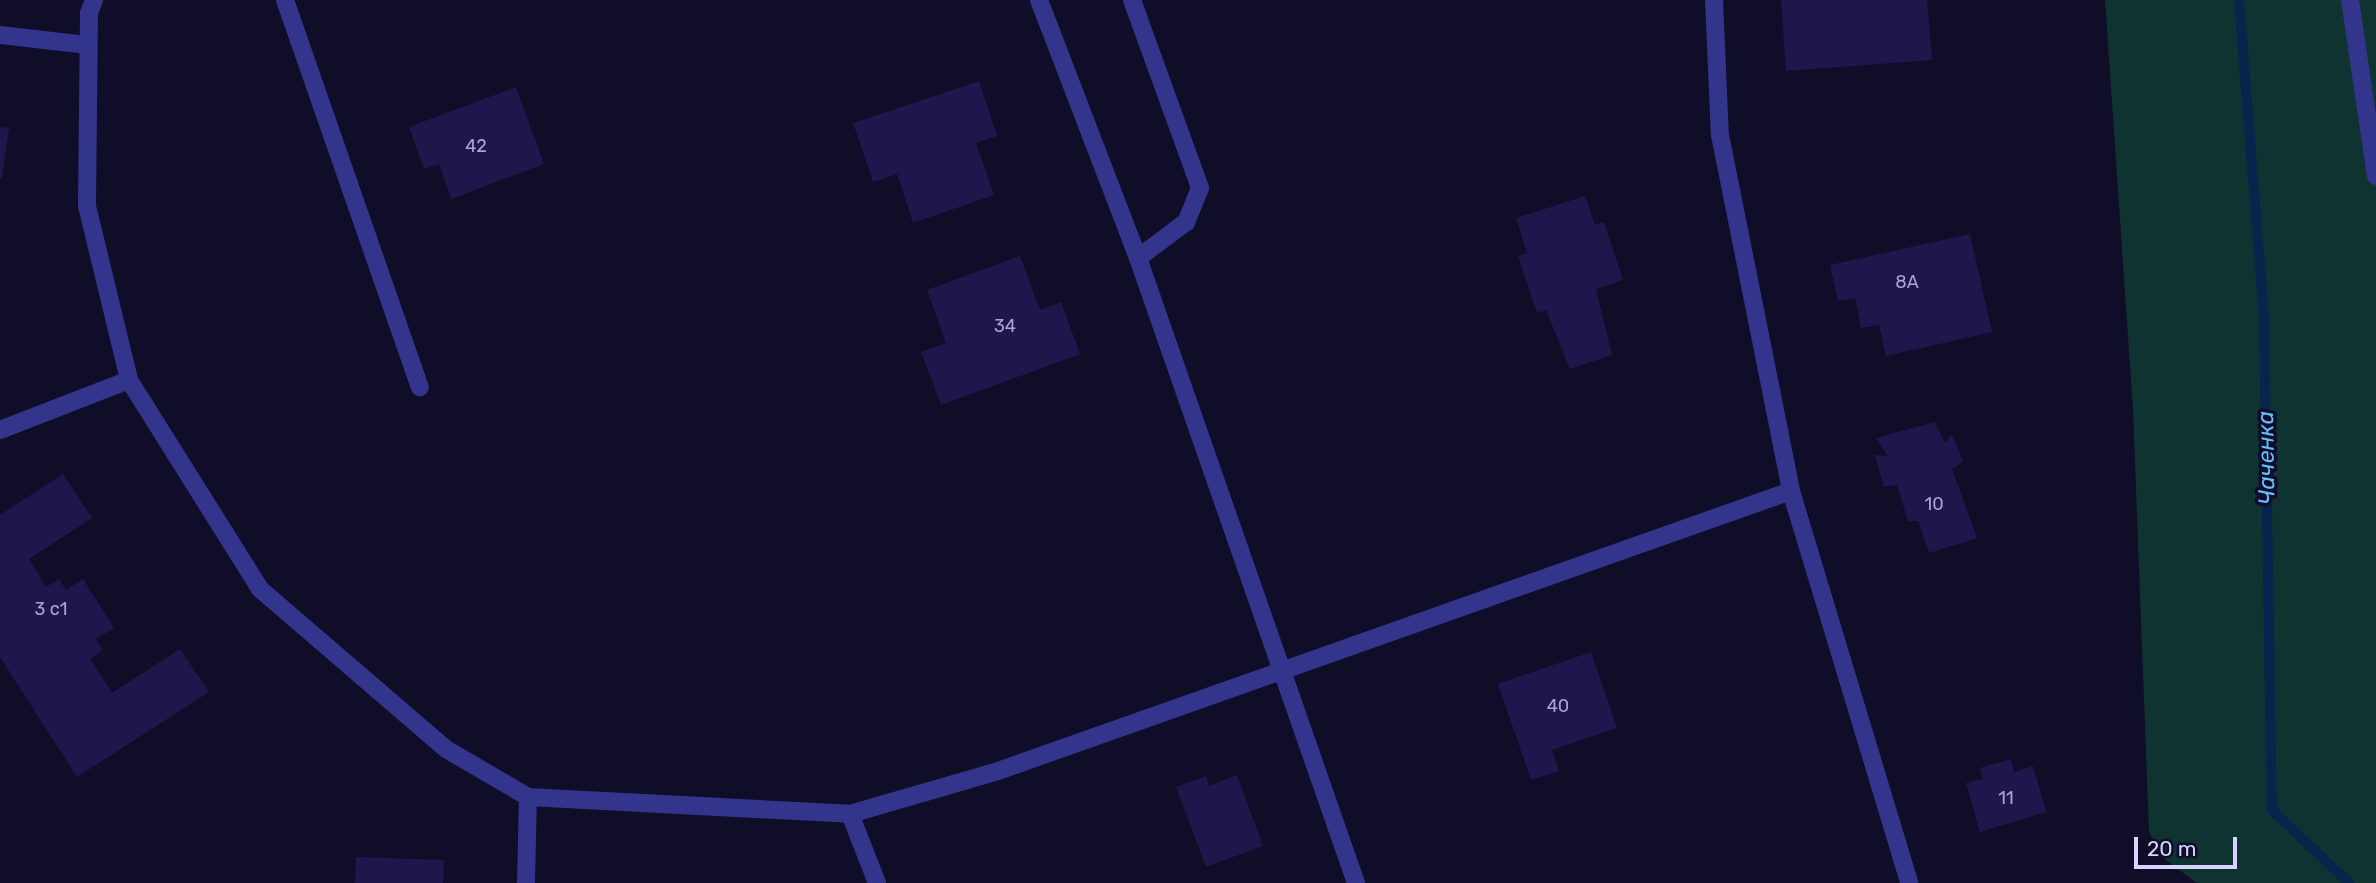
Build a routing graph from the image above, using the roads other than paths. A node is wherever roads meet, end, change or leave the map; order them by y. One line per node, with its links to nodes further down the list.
1 (94, 0): 8 (street)
2 (285, 0): 12 (street)
3 (1040, 0): 10 (street)
4 (1132, 0): 10 (street)
5 (1714, 0): 14 (street)
6 (2350, 0): 9 (street)
7 (0, 35): 8 (street)
8 (88, 45): 11 (street)
9 (2376, 176)
10 (1138, 258): 15 (street)
11 (130, 380): 13 (street); 16 (street)
12 (420, 387)
13 (0, 430)
14 (1791, 491): 15 (street); 21 (street)
15 (1284, 670): 17 (street); 20 (street)
16 (528, 797): 17 (street); 18 (street)
17 (850, 814): 19 (street)
18 (526, 883)
19 (877, 883)
20 (1356, 883)
21 (1909, 883)

